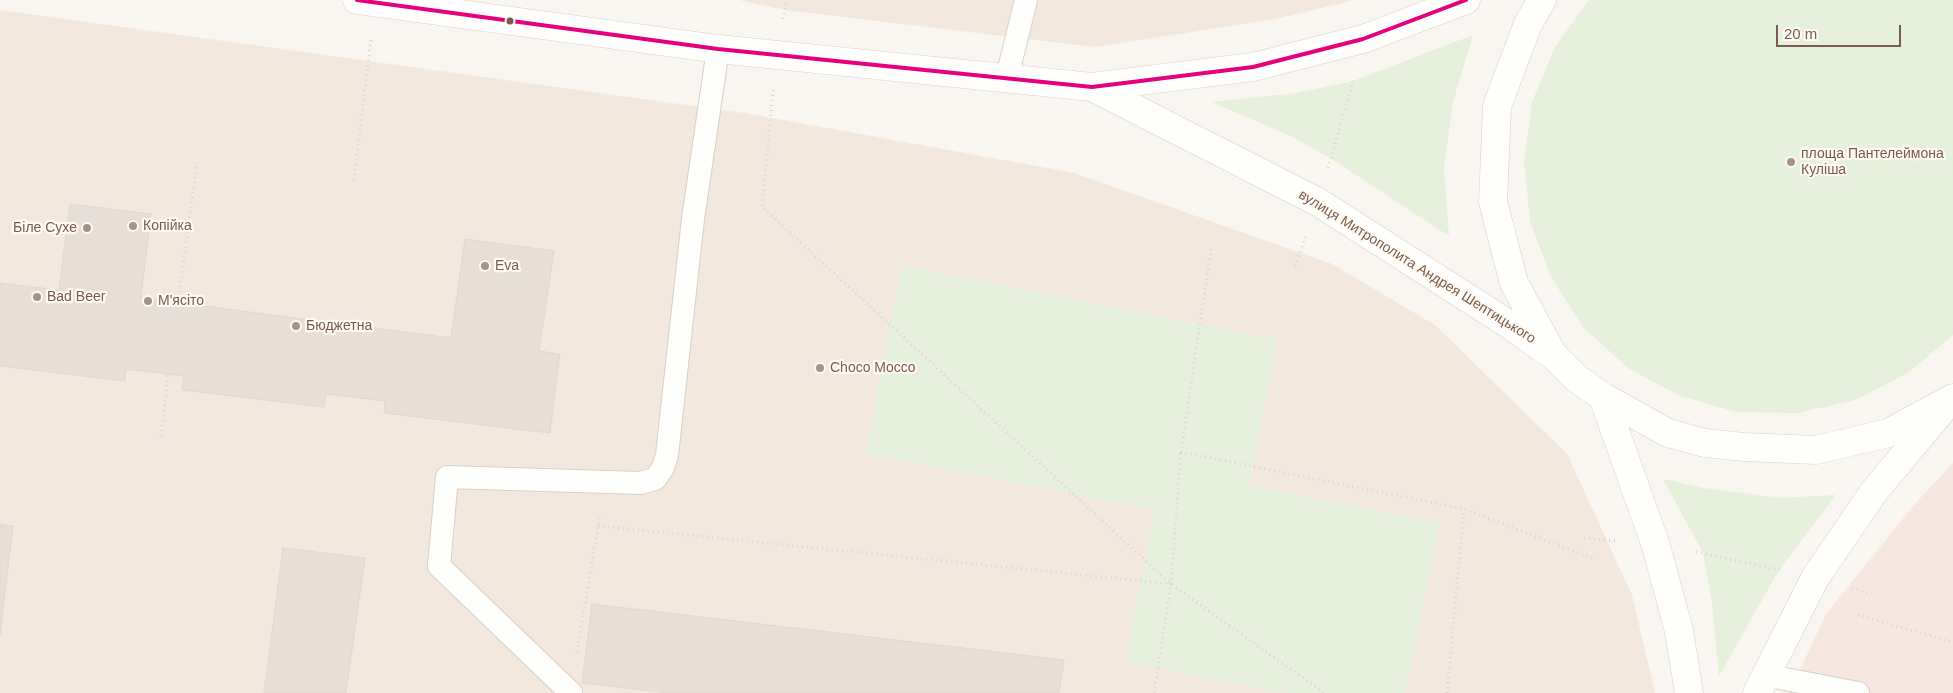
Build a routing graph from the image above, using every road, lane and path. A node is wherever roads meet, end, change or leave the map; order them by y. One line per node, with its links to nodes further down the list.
1 (786, 0): 8 (path)
2 (1026, 0): 9 (lane)
3 (1466, 0): 6 (main road, вулиця Митрополита Андрея Шептицького)
4 (1542, 0): 17 (main road)
5 (366, 1): 7 (main road, вулиця Митрополита Андрея Шептицького); 12 (path)
6 (1363, 39): 10 (main road, вулиця Митрополита Андрея Шептицького); 13 (path)
7 (718, 49): 8 (main road, вулиця Митрополита Андрея Шептицького); 23 (lane)
8 (777, 54): 9 (main road, вулиця Митрополита Андрея Шептицького); 30 (path)
9 (1007, 77): 10 (main road, вулиця Митрополита Андрея Шептицького)
10 (1092, 87): 13 (main road, вулиця Митрополита Андрея Шептицького)
11 (197, 163): 16 (path)
12 (354, 180)
13 (1318, 202): 15 (path); 17 (main road, вулиця Митрополита Андрея Шептицького)
14 (1211, 249): 22 (path)
15 (1296, 266)
16 (178, 302)
17 (1553, 355): 19 (main road)
18 (168, 374): 21 (path)
19 (1602, 397): 20 (main road); 27 (main road)
20 (1952, 398): 29 (main road)
21 (161, 436)
22 (1181, 452): 24 (path); 30 (path)
23 (604, 481): 25 (path); 35 (lane)
24 (1464, 509): 28 (path); 38 (path)
25 (598, 526): 30 (path); 35 (path)
26 (1584, 538): 27 (path)
27 (1656, 546): 29 (path); 39 (main road)
28 (1594, 559)
29 (1815, 578): 31 (path); 34 (main road)
30 (1171, 584): 36 (path); 37 (path)
31 (1871, 594)
32 (1858, 615): 33 (path)
33 (1953, 642)
34 (1760, 684): 40 (lane)
35 (571, 692)
36 (1154, 693)
37 (1324, 693)
38 (1447, 693)
39 (1689, 693)
40 (1858, 693)

